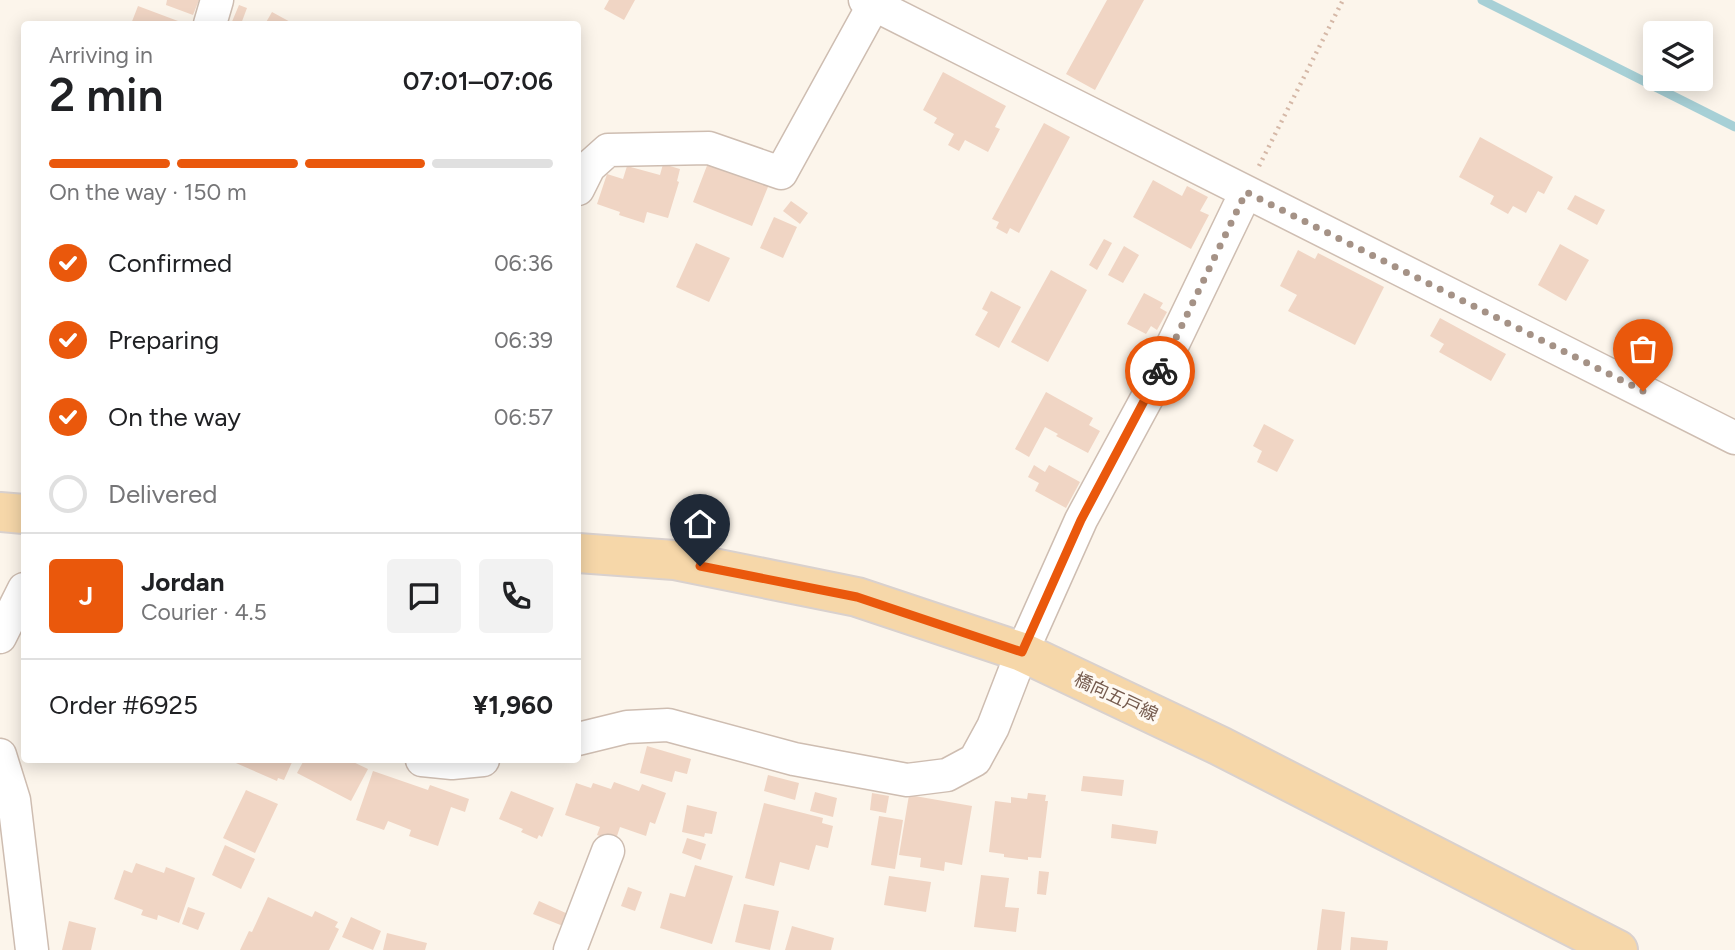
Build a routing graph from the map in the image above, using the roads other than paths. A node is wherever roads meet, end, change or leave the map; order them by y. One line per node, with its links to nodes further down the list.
1 (217, 0): 3 (street)
2 (869, 2): 4 (street); 5 (street)
3 (211, 21)
4 (581, 182)
5 (1246, 192): 6 (street); 12 (street)
6 (1735, 438)
7 (0, 512): 8 (main road)
8 (21, 514)
9 (581, 552): 12 (main road, 橋向五戸線)
10 (21, 600): 11 (street)
11 (0, 637)
12 (1022, 652): 13 (street); 18 (main road, 橋向五戸線)
13 (581, 738)
14 (0, 755): 16 (street)
15 (608, 851): 17 (street)
16 (32, 950)
17 (570, 950)
18 (1618, 950)

